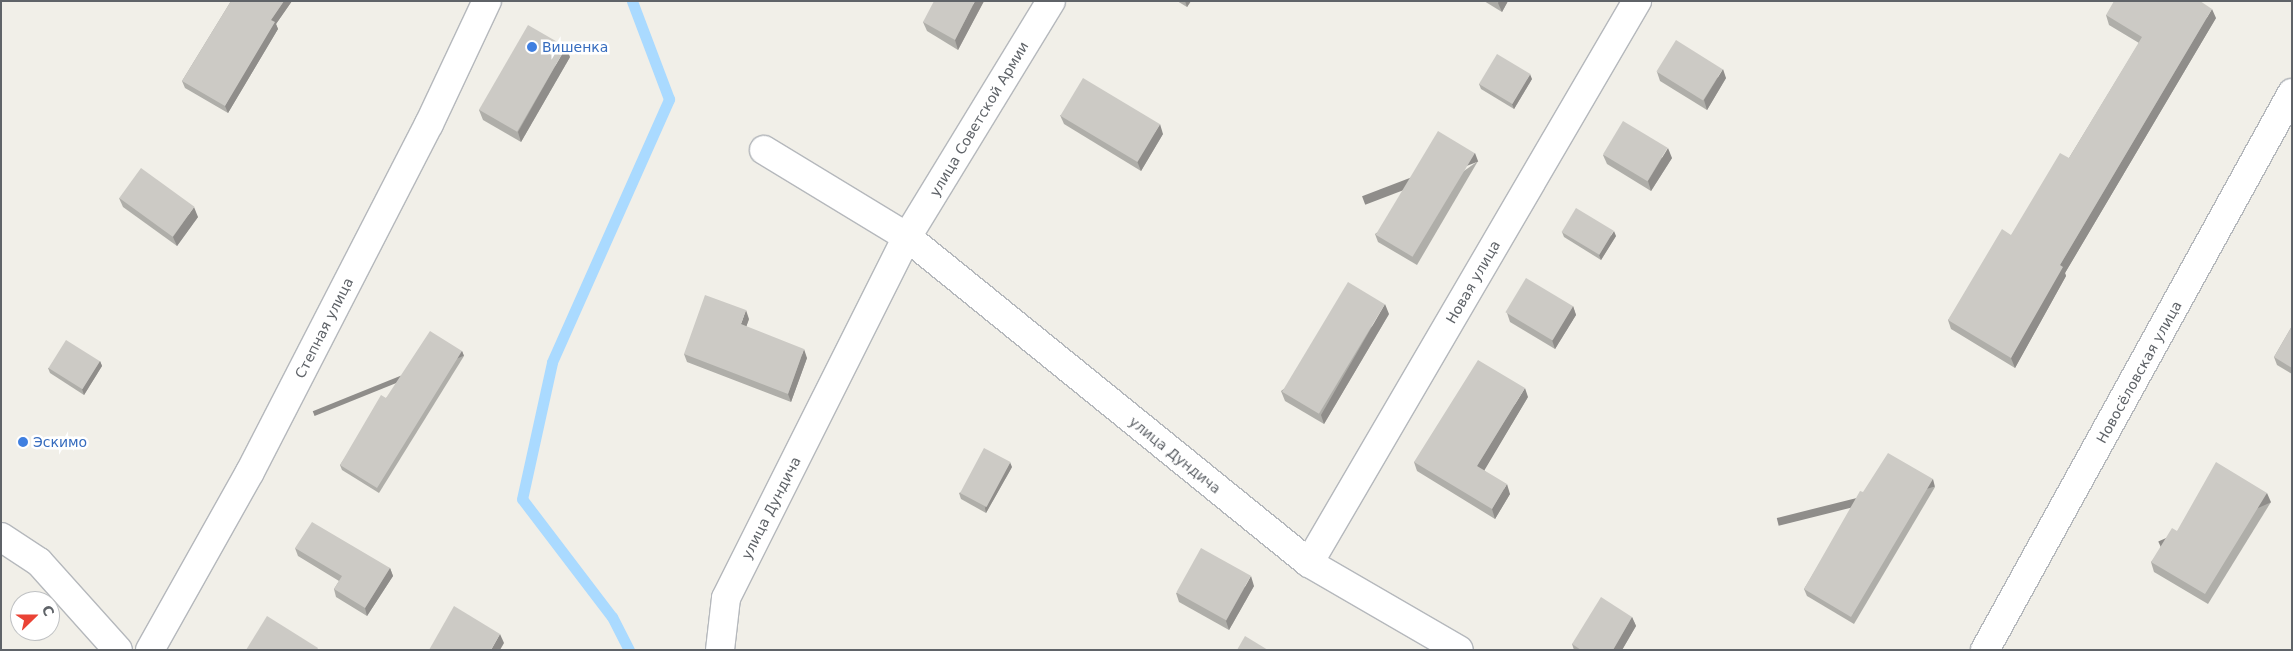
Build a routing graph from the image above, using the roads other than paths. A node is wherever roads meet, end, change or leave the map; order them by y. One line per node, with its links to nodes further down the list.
1 (487, 1): 10 (street, Степная улица)
2 (1050, 1): 6 (street, улица Советской Армии)
3 (1637, 1): 8 (street, Новая улица)
4 (2292, 93): 13 (street, Новосёловская улица)
5 (764, 150): 6 (street, улица Дундича)
6 (907, 237): 8 (street, улица Дундича); 11 (street, улица Дундича)
7 (1, 537): 9 (street)
8 (1309, 564): 12 (street, улица Дундича)
9 (118, 650)
10 (150, 650)
11 (720, 650)
12 (1459, 650)
13 (1986, 650)

